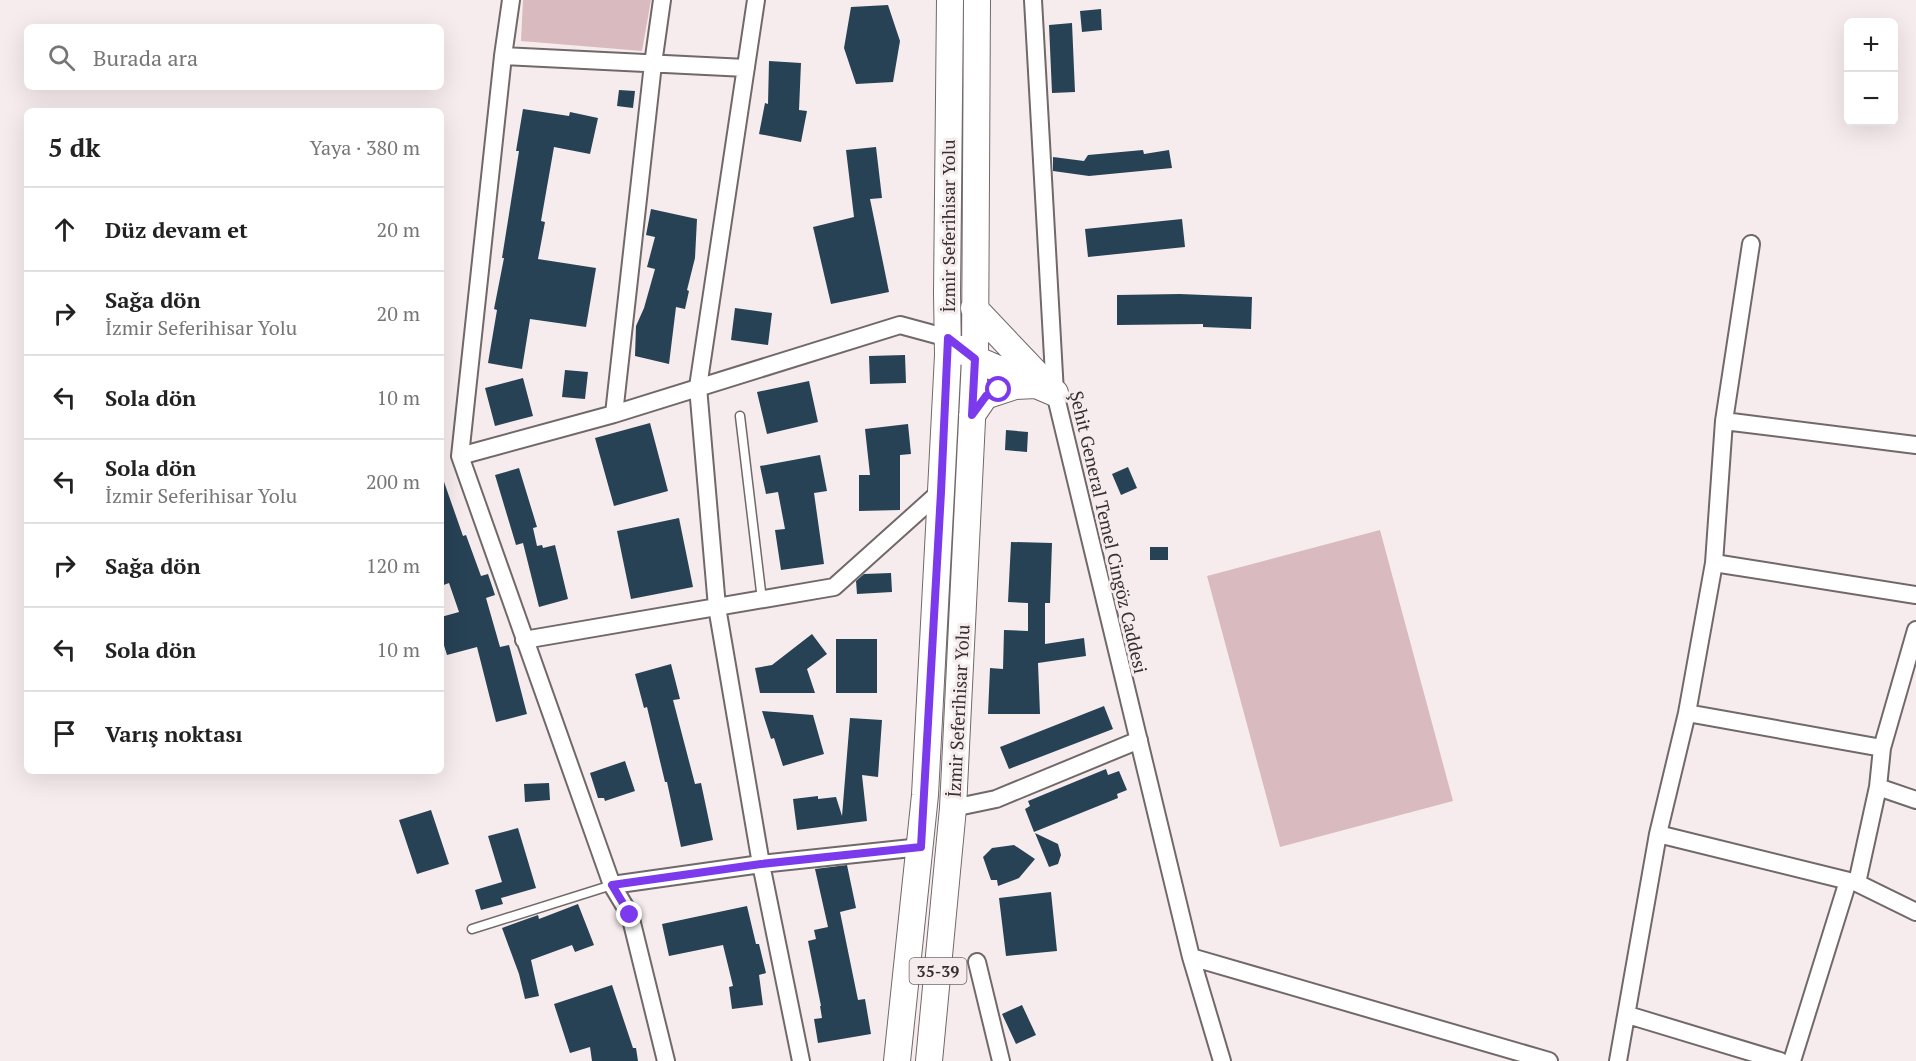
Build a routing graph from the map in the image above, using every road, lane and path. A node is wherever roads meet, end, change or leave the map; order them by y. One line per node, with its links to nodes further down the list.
1 (512, 0): 7 (street)
2 (662, 0): 8 (street)
3 (950, 0): 12 (main road, İzmir Seferihisar Yolu / 35-39)
4 (977, 0): 11 (main road, İzmir Seferihisar Yolu / 35-39)
5 (1033, 0): 15 (street, Şehit General Temel Cingöz Caddesi)
6 (753, 2): 9 (street)
7 (503, 56): 8 (street); 21 (street)
8 (653, 64): 9 (street); 16 (street)
9 (746, 68): 14 (street)
10 (1752, 244): 19 (street)
11 (974, 308): 13 (main road, İzmir Seferihisar Yolu / 35-39); 15 (main road)
12 (948, 338): 13 (main road); 14 (street); 22 (main road, İzmir Seferihisar Yolu / 35-39)
13 (975, 359): 15 (main road); 17 (main road, İzmir Seferihisar Yolu / 35-39)
14 (698, 387): 16 (street); 26 (street)
15 (1045, 389): 17 (main road); 31 (street, Şehit General Temel Cingöz Caddesi)
16 (614, 414): 21 (street)
17 (972, 415): 35 (main road, İzmir Seferihisar Yolu / 35-39)
18 (740, 416): 25 (lane)
19 (1724, 421): 20 (street); 23 (street)
20 (1916, 445)
21 (460, 456): 28 (street)
22 (941, 492): 25 (street); 37 (main road, İzmir Seferihisar Yolu / 35-39)
23 (1714, 563): 24 (street); 30 (street)
24 (1916, 595)
25 (762, 600): 26 (street)
26 (717, 607): 28 (street); 38 (street)
27 (1916, 630): 29 (street)
28 (524, 640): 40 (street)
29 (1909, 680): 32 (street)
30 (1687, 713): 32 (street); 36 (street)
31 (1139, 740): 35 (street); 43 (street, Şehit General Temel Cingöz Caddesi)
32 (1882, 748): 33 (street)
33 (1878, 787): 34 (street); 39 (street)
34 (1916, 800)
35 (953, 808): 49 (main road, İzmir Seferihisar Yolu / 35-39)
36 (1658, 834): 39 (street); 45 (street)
37 (921, 847): 38 (street); 48 (main road, İzmir Seferihisar Yolu / 35-39)
38 (761, 864): 40 (street); 47 (street)
39 (1852, 882): 41 (street); 55 (street)
40 (612, 885): 42 (lane); 46 (street)
41 (1916, 912)
42 (472, 929)
43 (1191, 957): 51 (street, Şehit General Temel Cingöz Caddesi); 52 (street)
44 (977, 962): 50 (street)
45 (1628, 1015): 53 (street); 54 (street)
46 (666, 1061)
47 (801, 1061)
48 (897, 1061)
49 (930, 1061)
50 (1001, 1061)
51 (1222, 1061)
52 (1550, 1061)
53 (1618, 1061)
54 (1780, 1061)
55 (1792, 1061)

